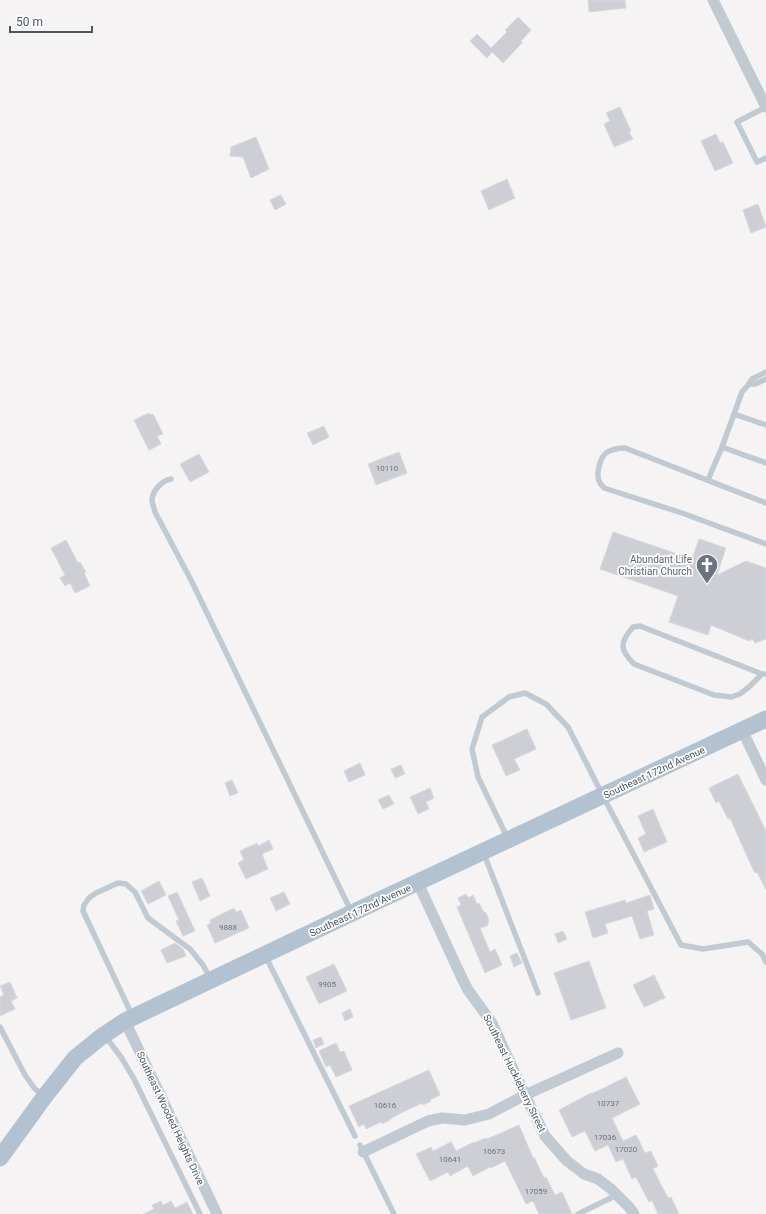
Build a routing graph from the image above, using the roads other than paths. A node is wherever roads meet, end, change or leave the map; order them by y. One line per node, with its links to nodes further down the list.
1 (714, 0): 2 (street)
2 (766, 107): 3 (lane)
3 (766, 158)
4 (766, 372): 6 (lane)
5 (766, 379): 6 (lane)
6 (749, 384): 7 (lane)
7 (734, 414): 8 (lane); 9 (lane)
8 (766, 425)
9 (722, 447): 10 (lane); 12 (lane)
10 (766, 463)
11 (171, 479): 23 (lane)
12 (708, 480): 13 (lane); 14 (lane)
13 (766, 503)
14 (766, 544)
15 (764, 674): 15 (lane)
16 (766, 719): 17 (main road, Southeast 172nd Avenue)
17 (742, 730): 18 (street); 19 (main road, Southeast 172nd Avenue)
18 (766, 780)
19 (603, 796): 20 (main road, Southeast 172nd Avenue); 20 (lane); 25 (lane)
20 (509, 840): 21 (main road, Southeast 172nd Avenue)
21 (484, 852): 22 (main road, Southeast 172nd Avenue); 27 (lane)
22 (418, 883): 23 (main road, Southeast 172nd Avenue); 32 (street, Southeast Huckleberry Street)
23 (352, 913): 24 (main road, Southeast 172nd Avenue)
24 (265, 955): 26 (main road, Southeast 172nd Avenue); 34 (lane)
25 (766, 962)
26 (211, 980): 28 (main road, Southeast 172nd Avenue); 28 (lane)
27 (538, 993)
28 (129, 1019): 30 (main road, Southeast 172nd Avenue); 39 (street, Southeast Wooded Heights Drive)
29 (0, 1027): 33 (lane)
30 (104, 1034): 33 (main road, Southeast 172nd Avenue); 38 (lane)
31 (618, 1053): 32 (street)
32 (525, 1095): 35 (street); 37 (street, Southeast Huckleberry Street)
33 (44, 1096): 36 (main road, Southeast 172nd Avenue)
34 (355, 1136)
35 (361, 1149): 40 (lane)
36 (0, 1158)
37 (617, 1195): 41 (lane); 42 (street, Southeast Huckleberry Street)
38 (200, 1214)
39 (217, 1214)
40 (394, 1214)
41 (578, 1214)
42 (634, 1214)

